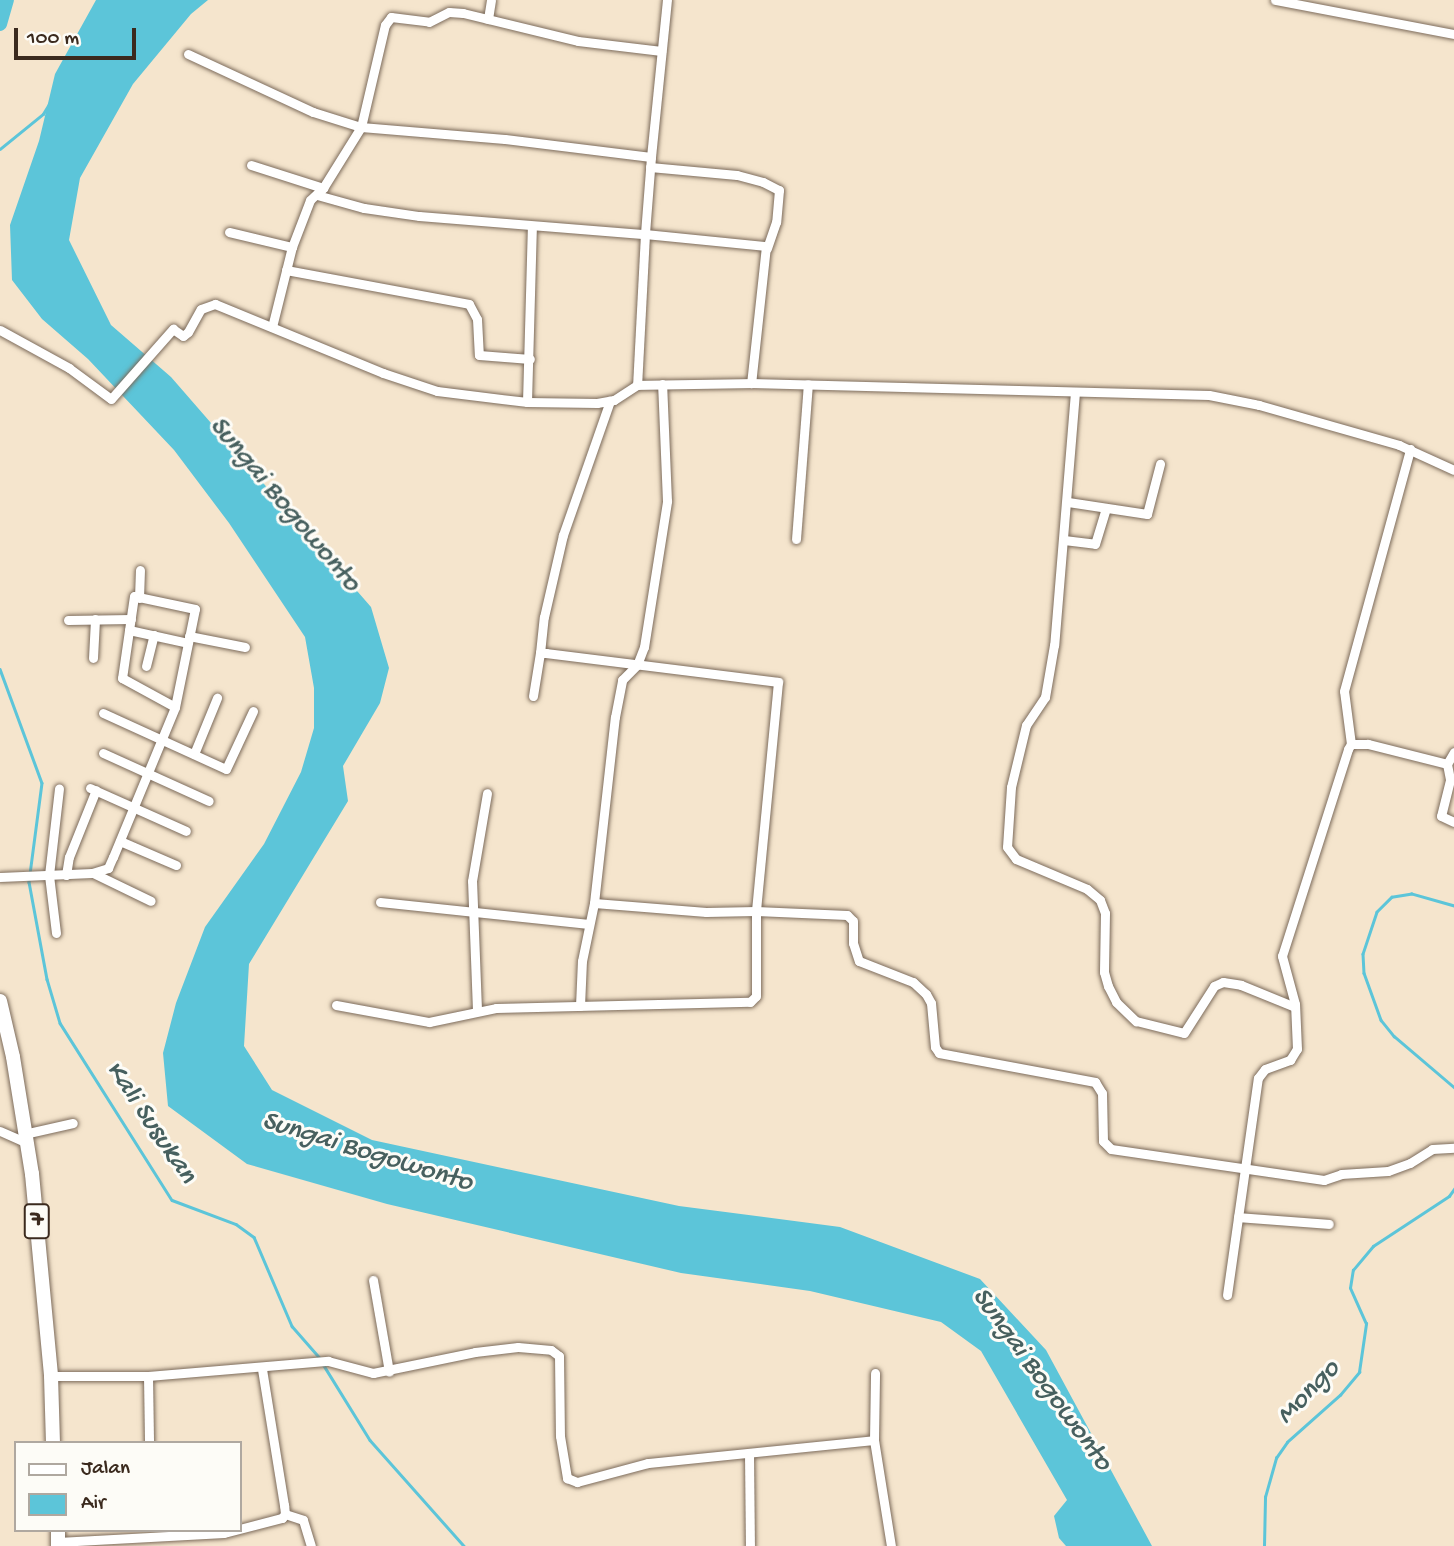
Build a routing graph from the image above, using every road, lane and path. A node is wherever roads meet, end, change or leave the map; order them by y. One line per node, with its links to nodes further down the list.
1 (491, 0): 4 (street)
2 (667, 0): 6 (street)
3 (1275, 0): 5 (street)
4 (488, 19): 6 (street); 8 (street)
5 (1454, 34)
6 (661, 51): 9 (street)
7 (188, 54): 8 (street)
8 (361, 127): 9 (street); 11 (street)
9 (651, 162): 14 (street); 16 (street)
10 (251, 165): 11 (street)
11 (320, 192): 12 (street); 15 (street)
12 (532, 226): 14 (street); 20 (street)
13 (229, 232): 15 (street)
14 (645, 234): 16 (street); 24 (street)
15 (292, 247): 17 (street)
16 (767, 248): 22 (street)
17 (286, 270): 18 (street); 20 (street)
18 (272, 327): 19 (street); 27 (street)
19 (0, 330)
20 (530, 359): 27 (street)
21 (662, 383): 22 (street); 24 (street); 46 (street)
22 (751, 383): 23 (street)
23 (808, 384): 25 (street); 33 (street)
24 (637, 385): 26 (street)
25 (1075, 392): 28 (street); 31 (street)
26 (610, 401): 27 (street); 44 (street)
27 (527, 402)
28 (1410, 449): 30 (street); 54 (street)
29 (1160, 464): 32 (street)
30 (1454, 470)
31 (1068, 502): 32 (street); 34 (street)
32 (1106, 509): 34 (street)
33 (796, 539)
34 (1064, 540): 82 (street)
35 (139, 570): 36 (street)
36 (139, 598): 38 (street); 42 (street)
37 (95, 619): 38 (street); 39 (street); 45 (street)
38 (131, 619): 40 (street)
39 (68, 620)
40 (129, 630): 41 (street); 50 (street)
41 (154, 635): 42 (street); 47 (street)
42 (189, 640): 43 (street); 50 (street)
43 (245, 647)
44 (540, 653): 46 (street); 48 (street)
45 (93, 658)
46 (637, 665): 74 (street); 76 (street)
47 (146, 666)
48 (533, 696)
49 (217, 698): 57 (street)
50 (175, 707): 53 (street)
51 (253, 710): 57 (street)
52 (103, 713): 53 (street)
53 (164, 740): 57 (street); 59 (street)
54 (1351, 744): 58 (street); 82 (street)
55 (1454, 752): 58 (street)
56 (103, 753): 59 (street)
57 (194, 754)
58 (1447, 764): 64 (street)
59 (149, 773): 62 (street); 63 (street)
60 (59, 789): 69 (street)
61 (487, 793): 75 (street)
62 (208, 801)
63 (134, 806): 65 (street); 66 (street); 70 (street)
64 (1454, 822)
65 (187, 831)
66 (120, 841): 67 (street); 68 (street)
67 (176, 864)
68 (92, 873): 70 (street); 72 (street)
69 (49, 875): 70 (street); 71 (street); 78 (street)
70 (66, 875)
71 (0, 877)
72 (151, 901)
73 (380, 902): 75 (street)
74 (594, 903): 76 (street); 77 (street)
75 (473, 910): 77 (street); 83 (street)
76 (755, 911): 81 (street); 88 (street)
77 (589, 924): 81 (street)
78 (56, 933)
79 (0, 1002): 86 (highway, 7)
80 (336, 1005): 83 (street)
81 (580, 1006): 83 (street)
82 (1295, 1007): 88 (street)
83 (477, 1010)
84 (73, 1123): 86 (street)
85 (0, 1131): 86 (street)
86 (25, 1138): 96 (highway, 7)
87 (1453, 1148): 88 (street)
88 (1244, 1169): 89 (street)
89 (1238, 1217): 90 (street); 92 (street)
90 (1329, 1224)
91 (373, 1280): 94 (street)
92 (1227, 1295)
93 (262, 1369): 94 (street); 97 (street); 102 (street)
94 (389, 1372): 101 (street)
95 (875, 1373): 98 (street)
96 (51, 1376): 97 (street); 99 (highway, 7)
97 (148, 1377): 100 (street)
98 (874, 1440): 101 (street); 110 (street)
99 (53, 1441)
100 (149, 1441)
101 (749, 1454): 109 (street)
102 (285, 1514): 103 (street); 108 (street)
103 (242, 1530)
104 (234, 1532): 107 (street)
105 (113, 1535): 106 (street); 107 (street)
106 (58, 1539)
107 (163, 1542)
108 (311, 1546)
109 (751, 1546)
110 (891, 1546)

